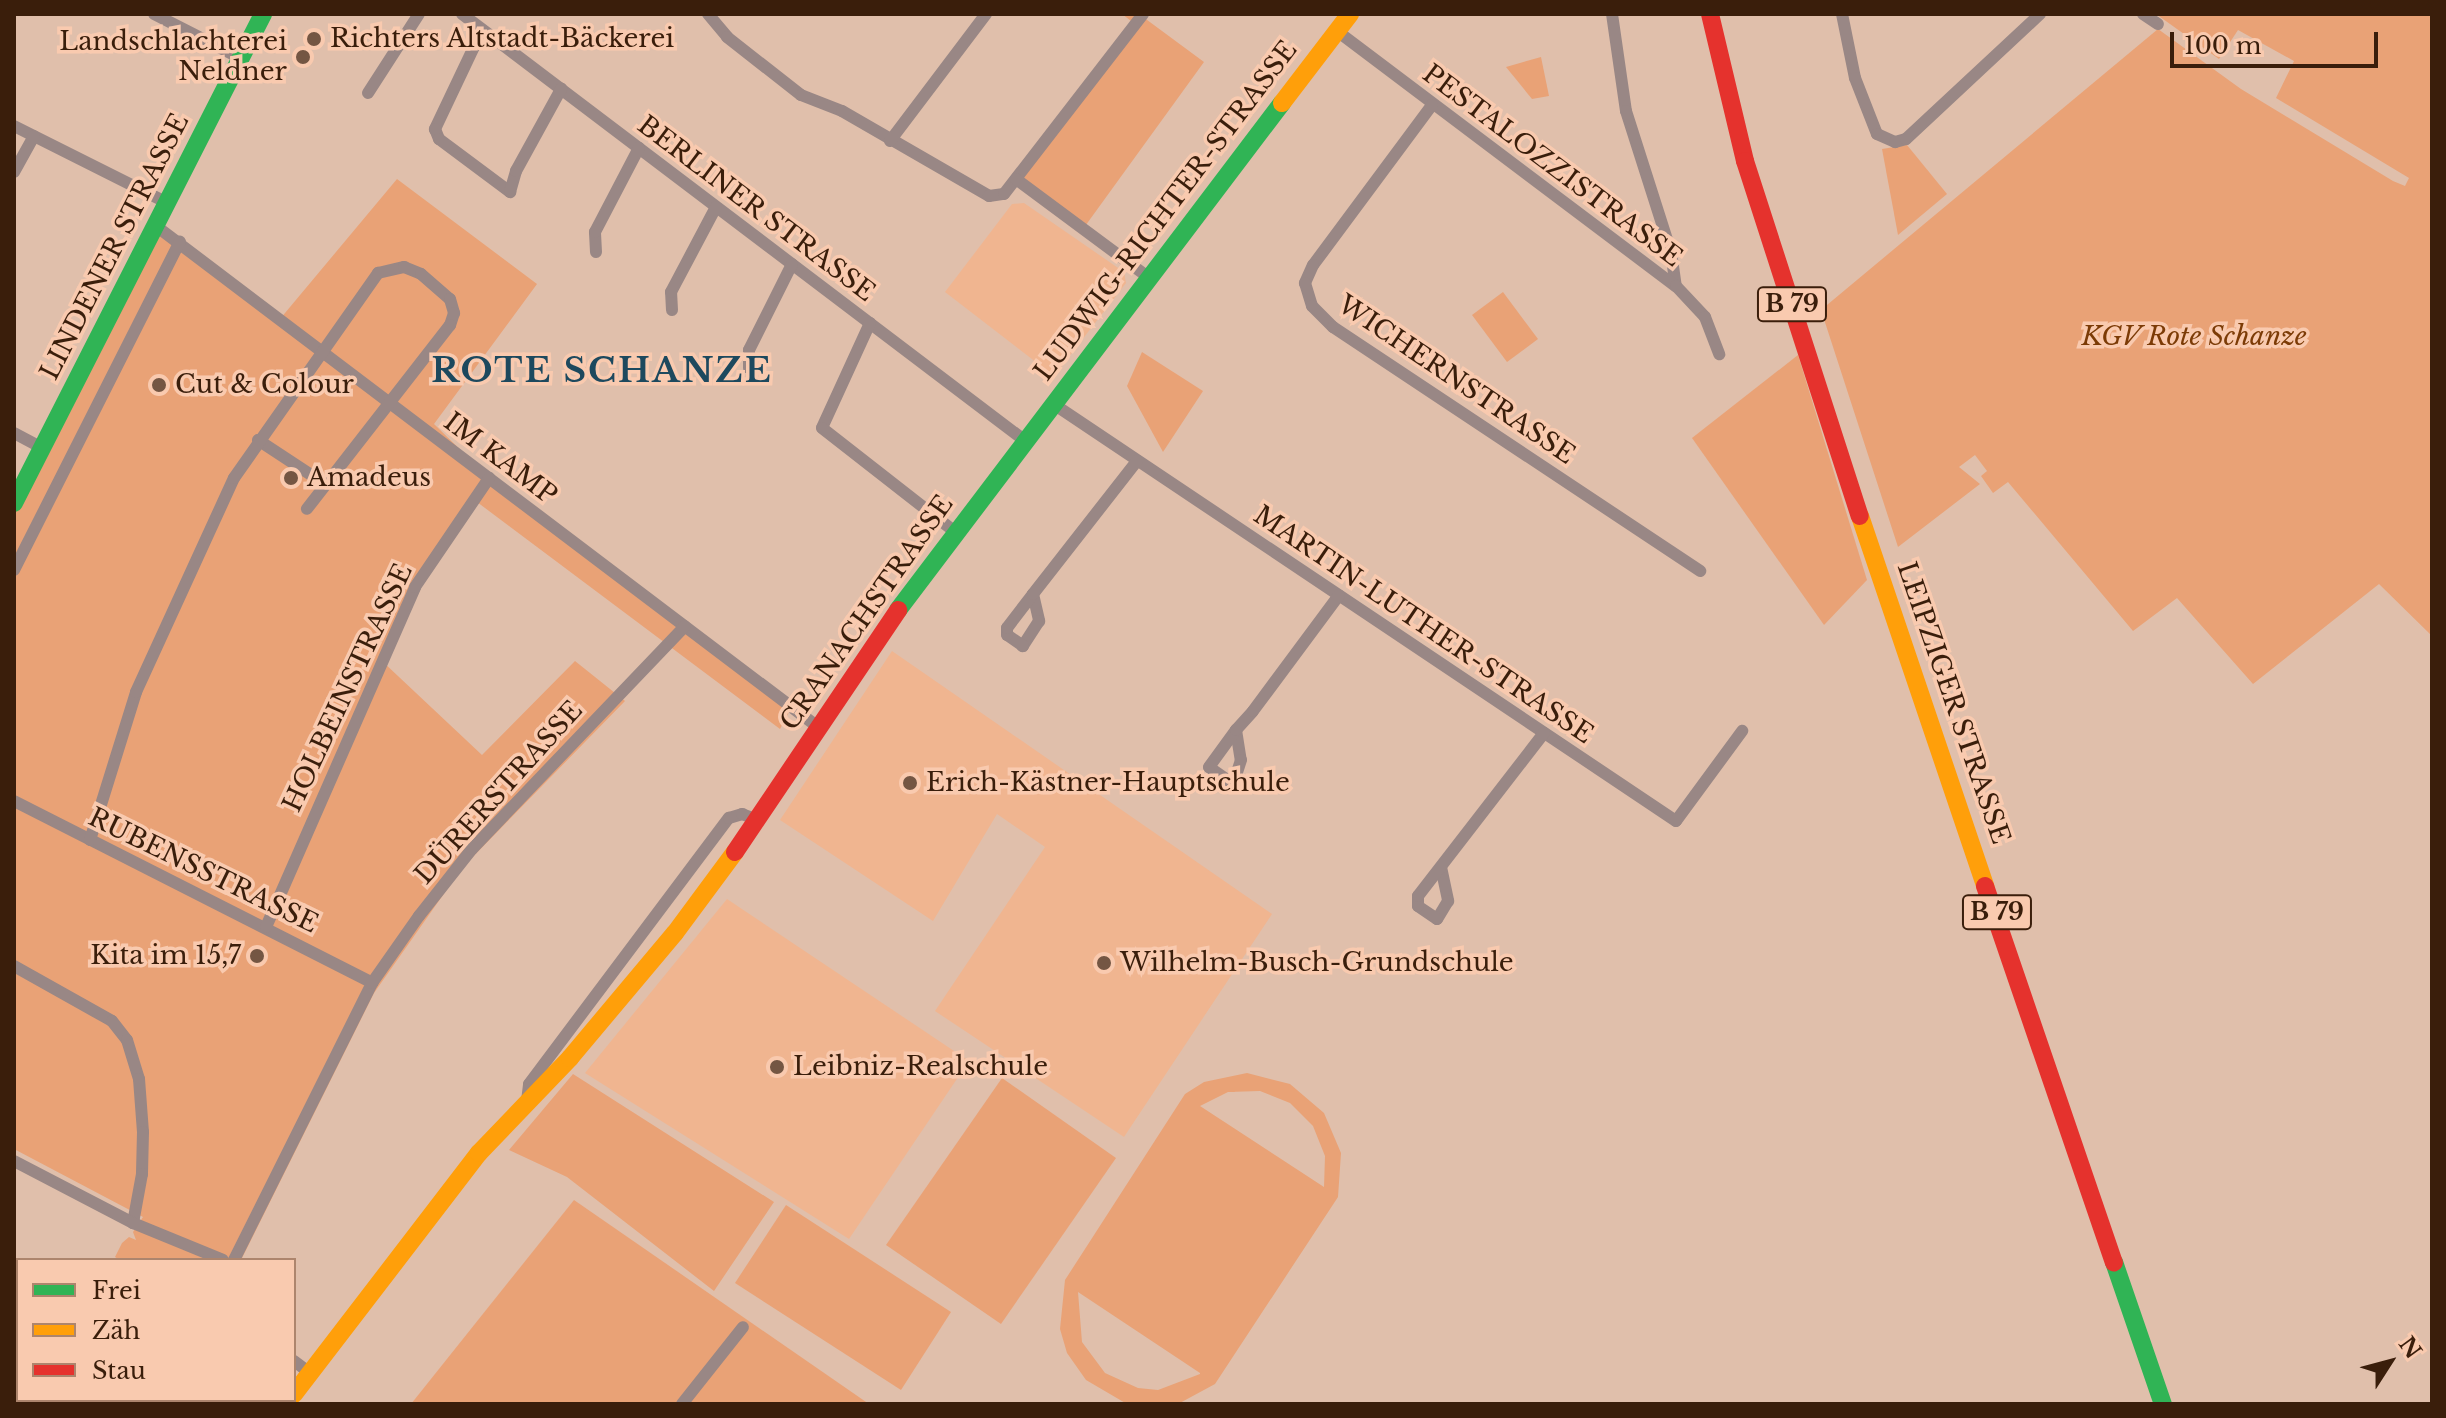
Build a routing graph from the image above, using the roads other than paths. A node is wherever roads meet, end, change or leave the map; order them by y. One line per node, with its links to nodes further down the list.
1 (154, 14): 19 (street)
2 (263, 14): 19 (main road, LINDENER STRASSE)
3 (419, 14): 21 (street)
4 (462, 14): 17 (street, BERLINER STRASSE)
5 (708, 14): 14 (street)
6 (966, 14): 15 (street)
7 (1143, 14): 28 (street)
8 (1350, 14): 18 (main road, LUDWIG-RICHTER-STRASSE)
9 (1612, 14): 36 (street)
10 (1710, 14): 80 (main road, LEIPZIGER STRASSE / B 79)
11 (1842, 14): 12 (street)
12 (2040, 14)
13 (2143, 14): 16 (street)
14 (724, 19): 25 (street)
15 (982, 19): 25 (street)
16 (2158, 24)
17 (482, 30): 20 (street, BERLINER STRASSE); 20 (street)
18 (1337, 31): 22 (street, PESTALOZZISTRASSE); 35 (main road, LUDWIG-RICHTER-STRASSE)
19 (240, 58): 29 (main road, LINDENER STRASSE)
20 (561, 89): 26 (street, BERLINER STRASSE)
21 (368, 93)
22 (1432, 105): 36 (street, PESTALOZZISTRASSE); 55 (street, WICHERNSTRASSE)
23 (14, 126): 24 (street)
24 (34, 136): 27 (street); 29 (street)
25 (890, 141): 28 (street)
26 (639, 148): 30 (street, BERLINER STRASSE); 33 (street)
27 (14, 172)
28 (1016, 179): 35 (street)
29 (168, 203): 31 (main road, LINDENER STRASSE)
30 (716, 207): 34 (street, BERLINER STRASSE); 37 (street)
31 (156, 226): 32 (street, IM KAMP); 47 (main road, LINDENER STRASSE)
32 (180, 242): 39 (street, IM KAMP); 54 (street)
33 (596, 252)
34 (792, 264): 38 (street, BERLINER STRASSE); 41 (street)
35 (1148, 277): 43 (main road, LUDWIG-RICHTER-STRASSE)
36 (1676, 286): 40 (street, PESTALOZZISTRASSE)
37 (672, 310)
38 (870, 323): 46 (street, BERLINER STRASSE); 53 (street)
39 (321, 351): 42 (street, IM KAMP); 42 (street); 45 (street)
40 (1719, 354)
41 (749, 368)
42 (389, 402): 49 (street, IM KAMP); 50 (street)
43 (1052, 403): 46 (main road, LUDWIG-RICHTER-STRASSE); 48 (street, MARTIN-LUTHER-STRASSE)
44 (14, 433): 47 (street)
45 (258, 440): 50 (street); 65 (street)
46 (1024, 440): 53 (main road, CRANACHSTRASSE)
47 (42, 448): 51 (main road, LINDENER STRASSE)
48 (1137, 461): 56 (street); 57 (street, MARTIN-LUTHER-STRASSE)
49 (489, 478): 58 (street, IM KAMP); 67 (street, HOLBEINSTRASSE)
50 (325, 484): 52 (street)
51 (14, 503)
52 (307, 509)
53 (954, 531): 59 (main road, CRANACHSTRASSE)
54 (14, 570)
55 (1700, 571)
56 (1033, 594)
57 (1339, 595): 60 (street); 62 (street, MARTIN-LUTHER-STRASSE)
58 (685, 626): 59 (street, IM KAMP); 69 (street, DÜRERSTRASSE)
59 (818, 727): 64 (main road, CRANACHSTRASSE)
60 (1236, 730)
61 (1742, 731): 62 (street, MARTIN-LUTHER-STRASSE)
62 (1544, 733): 66 (street)
63 (14, 801): 65 (street, RUBENSSTRASSE)
64 (758, 820): 70 (main road, CRANACHSTRASSE); 70 (street, CRANACHSTRASSE)
65 (90, 840): 67 (street, RUBENSSTRASSE)
66 (1441, 867)
67 (266, 927): 69 (street, RUBENSSTRASSE)
68 (14, 966): 72 (street)
69 (372, 983): 74 (street, DÜRERSTRASSE)
70 (527, 1104): 77 (main road, CRANACHSTRASSE)
71 (14, 1161): 72 (street)
72 (133, 1223): 73 (street)
73 (218, 1258)
74 (235, 1258)
75 (743, 1327): 79 (street)
76 (296, 1362): 77 (street)
77 (310, 1373): 78 (main road, CRANACHSTRASSE)
78 (296, 1391)
79 (682, 1404)
80 (2163, 1404)

